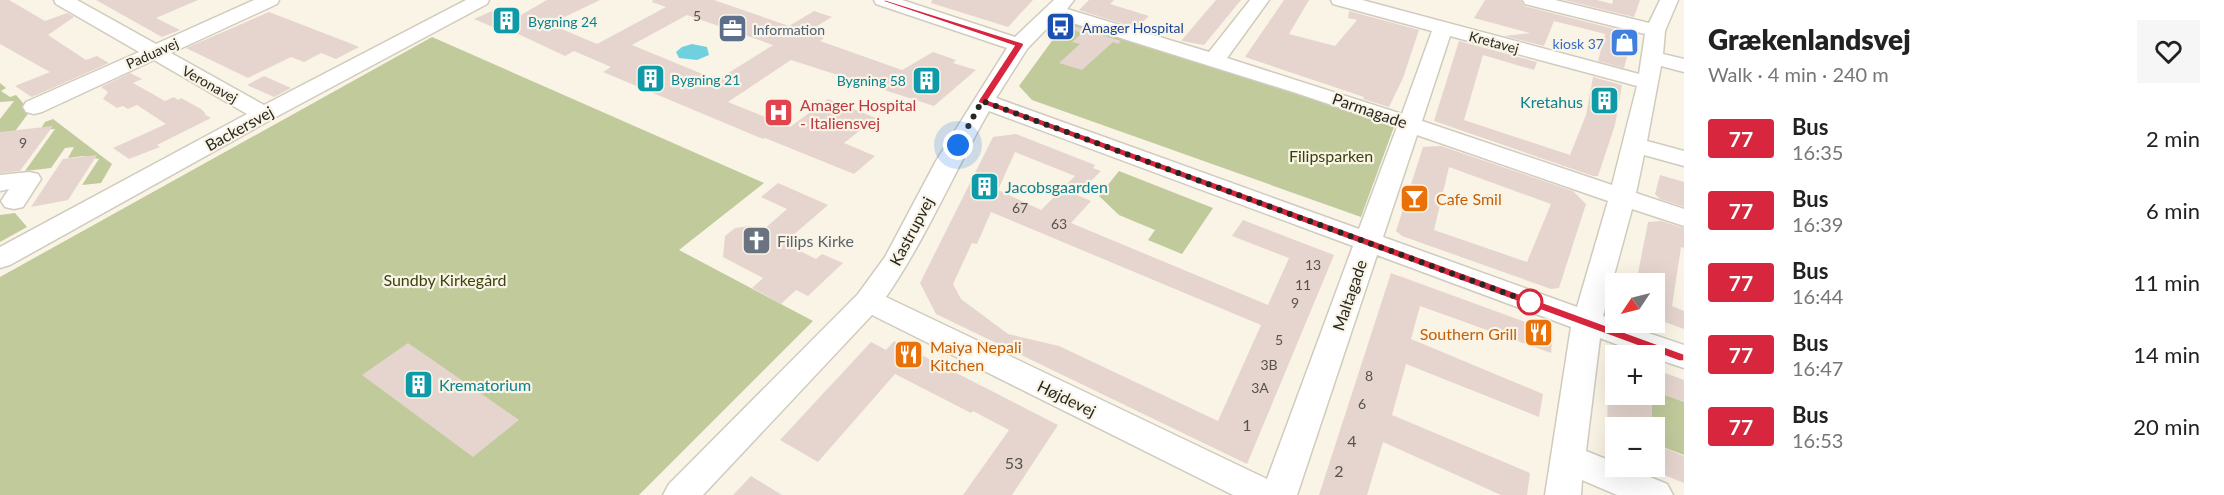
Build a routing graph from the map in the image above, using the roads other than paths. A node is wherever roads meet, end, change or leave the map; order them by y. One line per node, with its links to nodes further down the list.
1 (65, 0): 12 (street, Veronavej)
2 (270, 0): 12 (street, Paduavej)
3 (480, 0): 19 (street, Backersvej)
4 (883, 0): 11 (street)
5 (1260, 0): 14 (street)
6 (1340, 0): 10 (street, Kretavej)
7 (1532, 0): 9 (street)
8 (1059, 5): 11 (street, Kastrupvej); 14 (street, Parmagade)
9 (1665, 18): 13 (street)
10 (1443, 28): 16 (street, Kretavej); 20 (street, Maltagade)
11 (1019, 45): 17 (street, Kastrupvej)
12 (153, 52): 18 (street, Paduavej); 19 (street, Veronavej)
13 (1652, 57): 15 (street); 16 (street)
14 (1215, 59): 20 (street, Parmagade)
15 (1684, 66)
16 (1649, 83): 21 (street)
17 (982, 101): 25 (street); 27 (street, Kastrupvej)
18 (34, 107)
19 (264, 114): 26 (street, Backersvej)
20 (1410, 124): 23 (street, Parmagade); 25 (street, Maltagade)
21 (1633, 144): 22 (street); 23 (street)
22 (1684, 159)
23 (1622, 197): 24 (street, Parmagade); 28 (street)
24 (1684, 218)
25 (1368, 242): 28 (street); 33 (street, Maltagade)
26 (0, 259)
27 (868, 301): 31 (street, Kastrupvej); 32 (street, Højdevej)
28 (1587, 322): 29 (street); 30 (street)
29 (1684, 357)
30 (1568, 459): 34 (street); 35 (street)
31 (681, 495)
32 (1267, 495)
33 (1279, 495)
34 (1563, 495)
35 (1655, 495)

